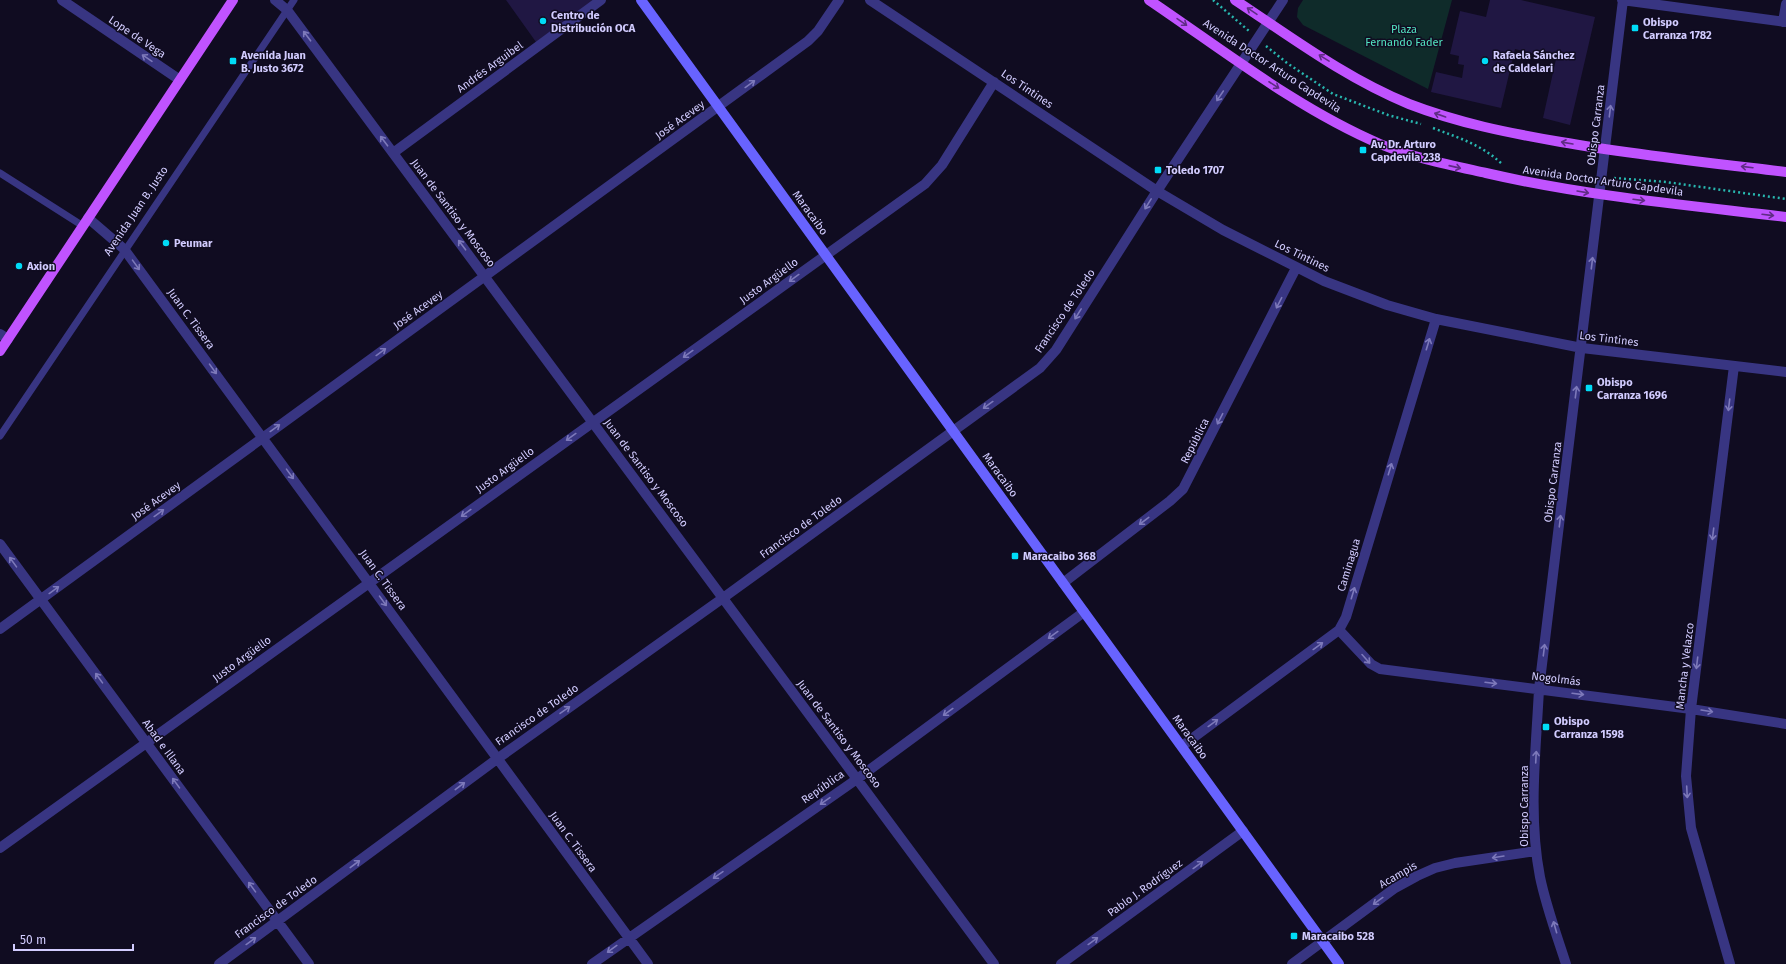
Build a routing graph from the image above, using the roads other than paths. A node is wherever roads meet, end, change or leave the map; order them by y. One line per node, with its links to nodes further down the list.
1 (62, 0): 18 (street, Lope de Vega, one-way to 1)
2 (233, 0): 18 (main road)
3 (275, 0): 14 (street, Juan de Santiso y Moscoso)
4 (294, 0): 14 (lane, Avenida Juan B. Justo)
5 (601, 0): 22 (street, Andrés Arguibel)
6 (641, 0): 20 (main road, Maracaibo)
7 (839, 0): 20 (street, José Acevey, one-way to 7)
8 (870, 0): 19 (street, Los Tintines)
9 (1149, 0): 17 (main road, Avenida Doctor Arturo Capdevila, one-way to 17)
10 (1235, 0): 15 (main road, one-way to 10)
11 (1283, 0): 15 (street, Francisco de Toledo)
12 (1622, 0): 16 (street); 21 (street, Obispo Carranza, one-way to 12)
13 (1786, 4): 16 (street)
14 (287, 10): 22 (street, Juan de Santiso y Moscoso, one-way to 14); 29 (lane, Avenida Juan B. Justo)
15 (1268, 22): 17 (street, Francisco de Toledo); 21 (main road, one-way to 15)
16 (1784, 22)
17 (1242, 64): 25 (street, Francisco de Toledo, one-way to 25); 26 (main road, Avenida Doctor Arturo Capdevila, one-way to 26)
18 (180, 80): 28 (main road)
19 (994, 82): 25 (street, Los Tintines); 30 (street, Justo Argüello)
20 (718, 107): 30 (main road, Maracaibo); 32 (street, José Acevey)
21 (1606, 150): 23 (main road, one-way to 21); 26 (street, Obispo Carranza)
22 (393, 153): 32 (street, Juan de Santiso y Moscoso, one-way to 22)
23 (1786, 172)
24 (0, 173): 28 (lane)
25 (1157, 191): 31 (street, Los Tintines); 40 (street, Francisco de Toledo, one-way to 40)
26 (1600, 195): 27 (main road, Avenida Doctor Arturo Capdevila, one-way to 27); 35 (street, Obispo Carranza, one-way to 26)
27 (1786, 217)
28 (86, 222): 29 (street, Juan C. Tissera); 34 (main road)
29 (124, 249): 41 (lane, Avenida Juan B. Justo); 42 (street, Juan C. Tissera, one-way to 42)
30 (826, 255): 39 (street, Justo Argüello, one-way to 39); 40 (main road, Maracaibo)
31 (1296, 268): 33 (street, Los Tintines); 45 (street, República, one-way to 45)
32 (485, 277): 39 (street, Juan de Santiso y Moscoso); 42 (street, José Acevey, one-way to 32)
33 (1436, 319): 35 (street, Los Tintines); 50 (street, Caminagua, one-way to 33)
34 (4, 336): 36 (main road)
35 (1582, 348): 37 (street, Los Tintines); 51 (street, Obispo Carranza, one-way to 35)
36 (0, 351)
37 (1734, 366): 38 (street, Los Tintines); 52 (street, Mancha y Velazco, one-way to 52)
38 (1786, 372)
39 (593, 422): 44 (street, Justo Argüello, one-way to 44); 46 (street, Juan de Santiso y Moscoso)
40 (953, 431): 45 (main road, Maracaibo); 46 (street, Francisco de Toledo)
41 (0, 436)
42 (263, 437): 44 (street, Juan C. Tissera, one-way to 44); 47 (street, José Acevey, one-way to 42)
43 (0, 544): 47 (street, Abad e Illana, one-way to 43)
44 (369, 582): 54 (street, Justo Argüello); 56 (street, Juan C. Tissera, one-way to 56)
45 (1064, 583): 48 (main road, Maracaibo)
46 (723, 598): 56 (street, Francisco de Toledo, one-way to 46); 57 (street, Juan de Santiso y Moscoso)
47 (41, 600): 49 (street, José Acevey); 54 (street, Abad e Illana, one-way to 47)
48 (1084, 612): 55 (main road, Maracaibo); 57 (street, República, one-way to 57)
49 (0, 629)
50 (1339, 630): 51 (street, Nogolmás, one-way to 51); 55 (street, Caminagua, one-way to 50)
51 (1540, 689): 52 (street, Nogolmás, one-way to 52); 60 (street, Obispo Carranza, one-way to 51)
52 (1692, 709): 53 (street, Nogolmás, one-way to 53); 73 (street, Mancha y Velazco, one-way to 73)
53 (1786, 724)
54 (146, 743): 59 (street, Justo Argüello); 61 (street, Abad e Illana, one-way to 54)
55 (1182, 746): 58 (main road, Maracaibo)
56 (497, 759): 61 (street, Francisco de Toledo, one-way to 56); 62 (street, Juan C. Tissera)
57 (857, 778): 62 (street, República, one-way to 62); 68 (street, Juan de Santiso y Moscoso)
58 (1243, 832): 63 (main road, Maracaibo); 69 (street, Pablo J. Rodríguez, one-way to 58)
59 (0, 848)
60 (1536, 851): 63 (street, Acampis, one-way to 63); 72 (street, Obispo Carranza, one-way to 60)
61 (278, 922): 64 (street, Francisco de Toledo, one-way to 61); 65 (street, Abad e Illana)
62 (629, 937): 66 (street, República, one-way to 66); 67 (street, Juan C. Tissera)
63 (1323, 941): 70 (street, Acampis); 71 (main road, Maracaibo)
64 (219, 964)
65 (309, 964)
66 (592, 964)
67 (648, 964)
68 (994, 964)
69 (1061, 964)
70 (1292, 964)
71 (1339, 964)
72 (1566, 964)
73 (1730, 964)

